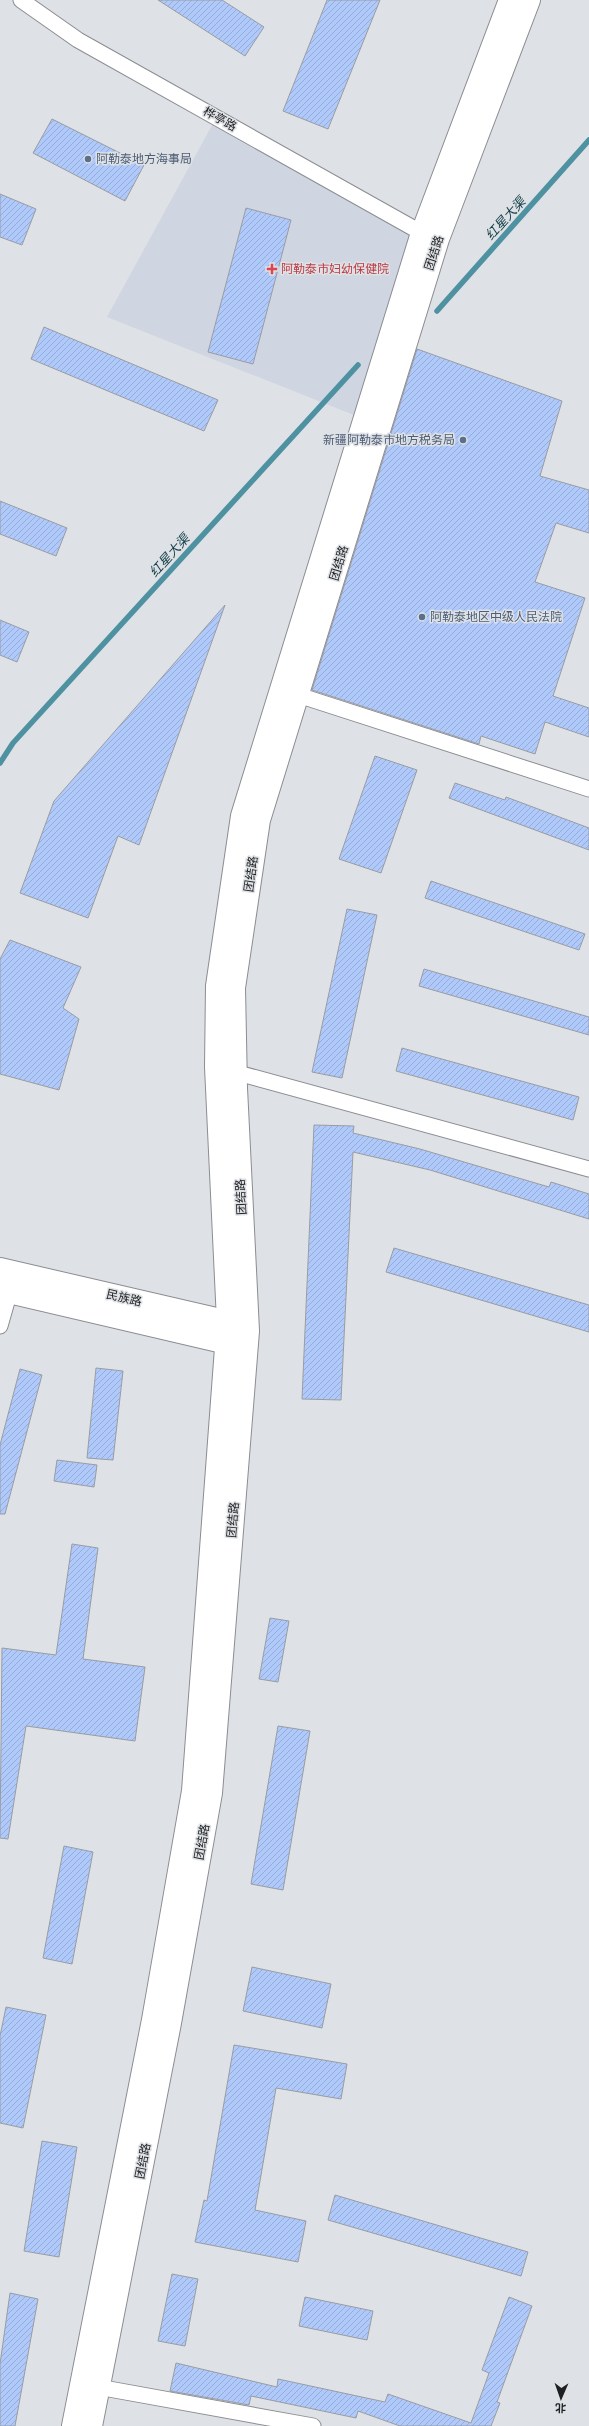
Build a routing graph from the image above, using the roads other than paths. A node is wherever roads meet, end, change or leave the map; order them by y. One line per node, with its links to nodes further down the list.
1 (21, 0): 4 (street, 桦亭路)
2 (510, 0): 4 (main road, 团结路)
3 (529, 0): 5 (main road, 团结路)
4 (422, 233): 5 (main road, 团结路)
5 (407, 310): 6 (main road, 团结路); 8 (main road, 团结路)
6 (298, 695): 7 (street); 8 (main road, 团结路)
7 (589, 788)
8 (226, 1070): 9 (street); 12 (main road, 团结路)
9 (589, 1169)
10 (6, 1281): 11 (street); 12 (main road, 民族路)
11 (0, 1326)
12 (237, 1334): 13 (main road, 团结路); 14 (main road, 团结路)
13 (98, 2387): 15 (main road, 团结路); 16 (street)
14 (73, 2426)
15 (91, 2426)
16 (313, 2426)

